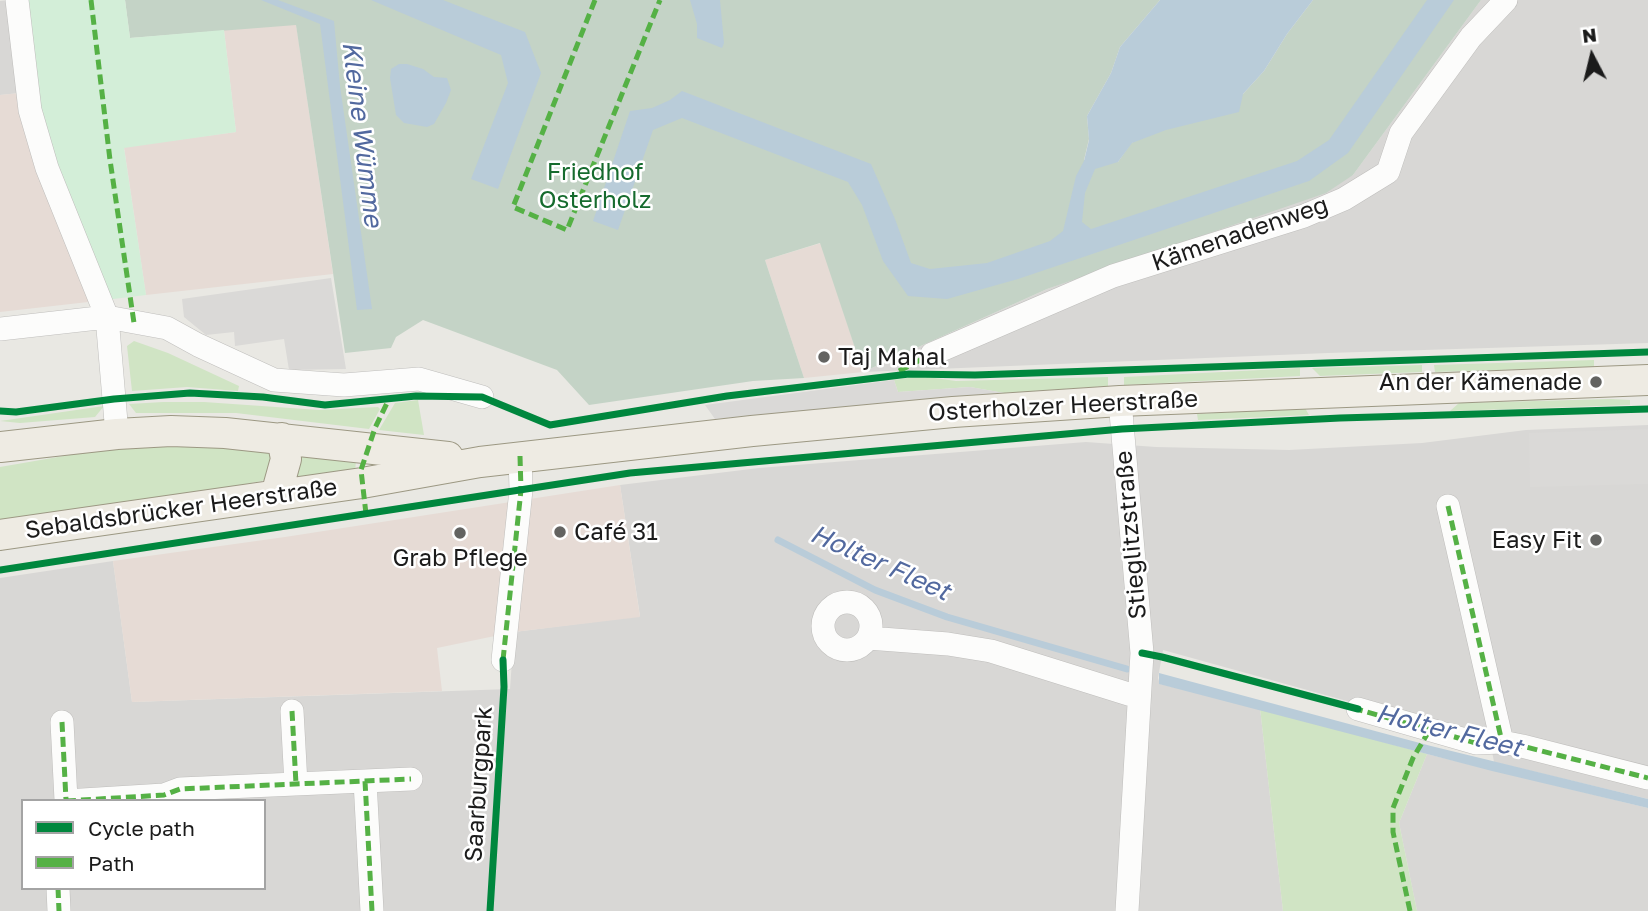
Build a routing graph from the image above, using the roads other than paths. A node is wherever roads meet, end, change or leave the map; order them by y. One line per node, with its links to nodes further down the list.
1 (17, 0): 3 (street)
2 (1506, 0): 5 (street, Kämenadenweg)
3 (107, 317): 4 (street); 7 (street); 9 (street)
4 (0, 329)
5 (932, 354)
6 (1648, 380): 8 (main road, Osterholzer Heerstraße)
7 (482, 397)
8 (1120, 401): 13 (main road, Osterholzer Heerstraße); 21 (street, Stieglitzstraße)
9 (117, 434): 10 (main road, Sebaldsbrücker Heerstraße); 11 (main road, Sebaldsbrücker Heerstraße)
10 (282, 438): 12 (main road, Sebaldsbrücker Heerstraße); 16 (main road)
11 (0, 447)
12 (368, 449): 14 (main road, Osterholzer Heerstraße)
13 (520, 456): 14 (main road, Osterholzer Heerstraße); 20 (street)
14 (480, 462): 15 (main road, Osterholzer Heerstraße)
15 (362, 483): 16 (main road, Sebaldsbrücker Heerstraße)
16 (276, 495): 18 (main road, Sebaldsbrücker Heerstraße)
17 (1448, 506): 25 (street)
18 (0, 535)
19 (868, 638): 21 (street)
20 (503, 660)
21 (1138, 697): 35 (street, Stieglitzstraße)
22 (1357, 709): 25 (street)
23 (292, 711): 29 (street)
24 (62, 722): 30 (street)
25 (1502, 743): 26 (street)
26 (1648, 778)
27 (411, 779): 28 (street)
28 (365, 781): 29 (street); 34 (street)
29 (296, 784): 31 (street)
30 (66, 799)
31 (86, 799)
32 (58, 890): 33 (street)
33 (59, 911)
34 (372, 911)
35 (1127, 911)

